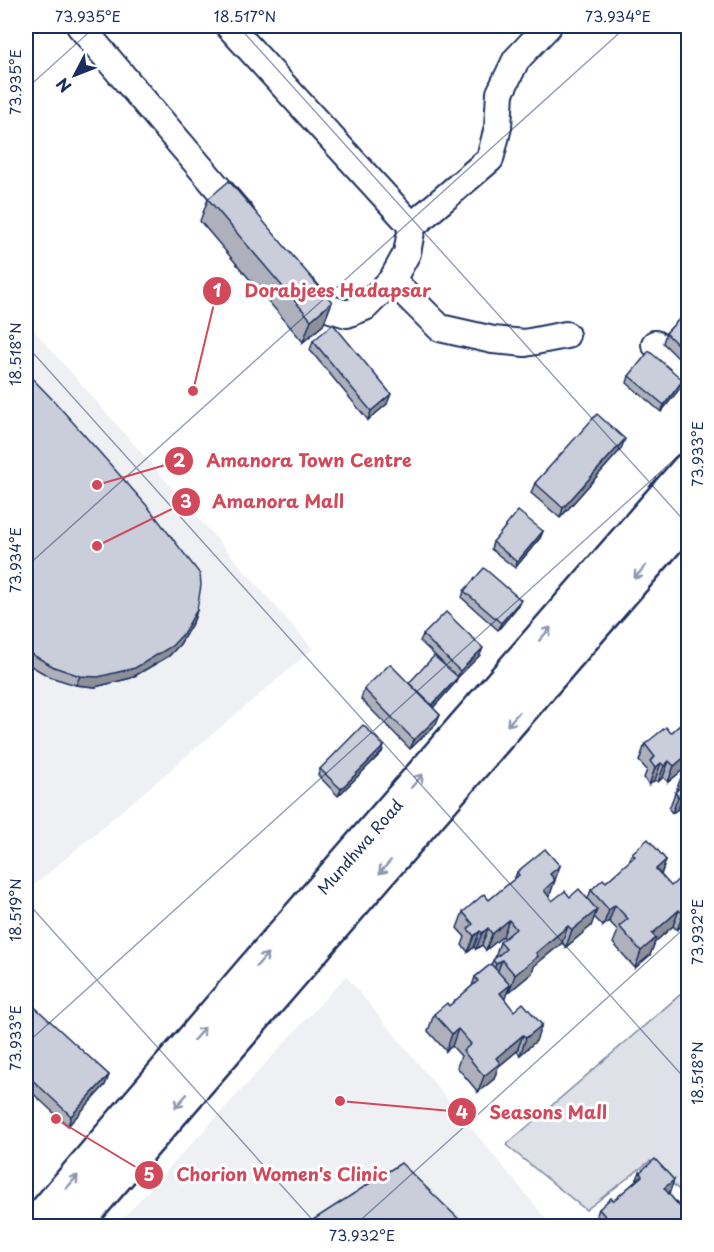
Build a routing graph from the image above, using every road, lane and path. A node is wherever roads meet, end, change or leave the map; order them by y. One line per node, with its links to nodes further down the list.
1 (80, 26): 5 (street)
2 (229, 26): 4 (street)
3 (548, 26): 4 (street)
4 (412, 226): 7 (street)
5 (256, 233)
6 (286, 269): 7 (street)
7 (392, 280): 8 (street)
8 (566, 336)
9 (655, 344): 10 (street)
10 (688, 375)
11 (688, 470): 13 (highway, Mundhwa Road, one-way to 11)
12 (688, 516): 14 (highway, Mundhwa Road, one-way to 14)
13 (34, 1227)
14 (73, 1227)

